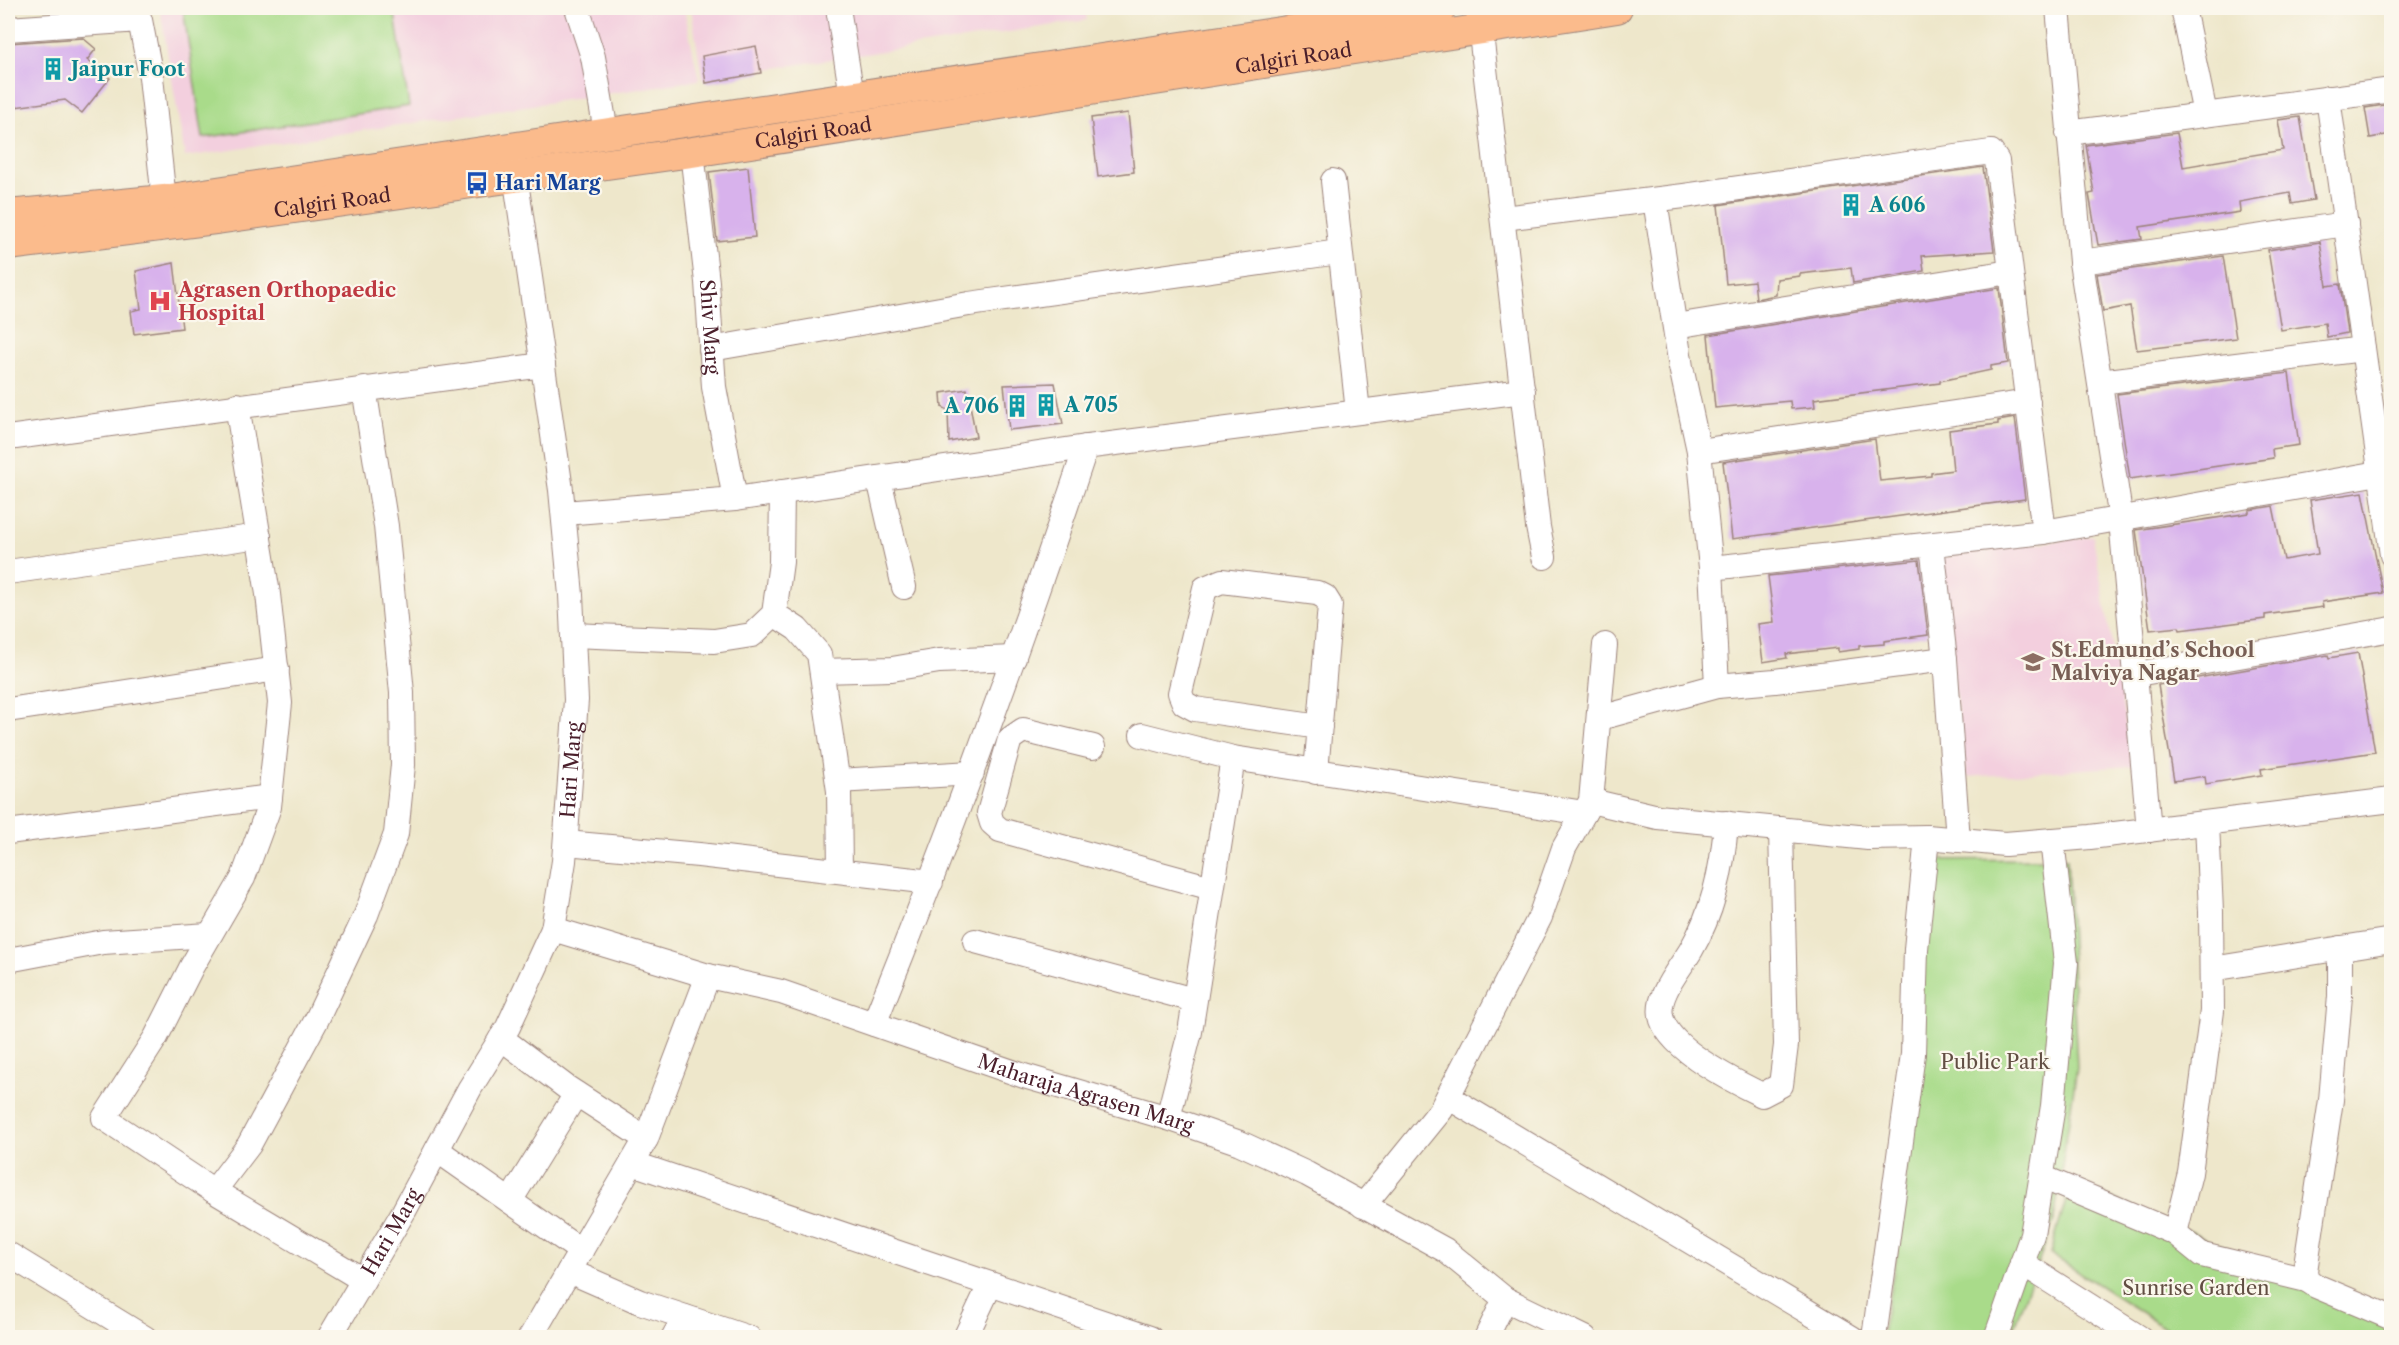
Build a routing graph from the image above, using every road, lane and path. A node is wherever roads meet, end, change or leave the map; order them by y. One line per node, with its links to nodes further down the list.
1 (576, 8): 14 (street)
2 (838, 8): 11 (street)
3 (1436, 8): 7 (main road, Calgiri Road)
4 (1617, 8): 8 (main road, Calgiri Road)
5 (2058, 8): 15 (street)
6 (2183, 8): 13 (street)
7 (1317, 16): 11 (main road, Calgiri Road)
8 (1480, 18): 17 (main road, Calgiri Road); 23 (street)
9 (8, 29): 20 (street)
10 (2391, 90): 12 (street)
11 (852, 96): 14 (main road, Calgiri Road)
12 (2328, 98): 13 (street); 24 (street)
13 (2205, 114): 15 (street)
14 (606, 132): 16 (main road, Calgiri Road)
15 (2068, 133): 27 (street)
16 (512, 147): 18 (street, Hari Marg); 20 (main road, Calgiri Road)
17 (692, 152): 18 (main road, Calgiri Road); 30 (street, Shiv Marg)
18 (515, 177): 25 (main road, Calgiri Road); 32 (street, Hari Marg)
19 (1333, 181): 26 (street)
20 (164, 200): 22 (main road, Calgiri Road)
21 (1655, 200): 23 (street); 28 (street); 29 (street)
22 (8, 215)
23 (1503, 218): 35 (street)
24 (2346, 224): 27 (street); 31 (street)
25 (8, 245)
26 (1339, 252): 30 (street); 38 (street)
27 (2081, 262): 33 (street)
28 (2010, 272): 29 (street); 36 (street)
29 (1674, 326): 41 (street)
30 (711, 349): 45 (street, Shiv Marg)
31 (2363, 349): 33 (street); 42 (street)
32 (543, 364): 34 (street); 46 (street, Hari Marg)
33 (2100, 382): 47 (street)
34 (364, 388): 37 (street); 108 (street)
35 (1523, 391): 38 (street); 52 (street)
36 (2028, 402): 41 (street); 48 (street)
37 (237, 405): 39 (street); 49 (street)
38 (1358, 412): 40 (street)
39 (8, 438)
40 (1086, 447): 43 (street); 60 (street)
41 (1699, 451): 53 (street)
42 (2379, 473): 47 (street); 51 (street)
43 (879, 479): 44 (street); 55 (street)
44 (782, 492): 45 (street); 56 (street)
45 (735, 499): 46 (street)
46 (564, 513): 58 (street, Hari Marg)
47 (2121, 520): 48 (street); 64 (street)
48 (2044, 532): 50 (street)
49 (259, 536): 54 (street); 62 (street)
50 (1932, 545): 53 (street); 61 (street)
51 (2391, 555)
52 (1544, 557)
53 (1711, 568): 65 (street)
54 (8, 572)
55 (904, 587)
56 (774, 614): 58 (street); 63 (street)
57 (2391, 629): 64 (street)
58 (573, 635): 86 (street, Hari Marg)
59 (1605, 645): 67 (street)
60 (1014, 658): 63 (street); 73 (street)
61 (1945, 659): 65 (street); 84 (street)
62 (277, 669): 66 (street); 75 (street)
63 (822, 671): 74 (street)
64 (2137, 674): 81 (street)
65 (1717, 686): 67 (street)
66 (8, 710)
67 (1600, 718): 77 (street)
68 (1320, 727): 68 (street); 72 (street)
69 (1142, 735): 71 (street)
70 (1093, 747): 89 (street)
71 (1233, 758): 72 (street); 89 (street)
72 (1316, 772): 77 (street)
73 (972, 773): 74 (street); 88 (street)
74 (838, 781): 87 (street)
75 (270, 797): 82 (street); 91 (street)
76 (2391, 800): 78 (street)
77 (1588, 807): 79 (street); 102 (street)
78 (2206, 823): 81 (street); 96 (street)
79 (1726, 824): 80 (street); 80 (street)
80 (1781, 829): 83 (street)
81 (2149, 830): 85 (street)
82 (8, 832)
83 (1927, 837): 84 (street); 131 (street)
84 (1958, 840): 85 (street)
85 (2052, 840): 107 (street)
86 (566, 843): 87 (street); 90 (street, Hari Marg)
87 (840, 870): 88 (street)
88 (932, 882): 99 (street)
89 (1212, 888): 98 (street)
90 (553, 929): 97 (street, Maharaja Agrasen Marg); 100 (street, Hari Marg)
91 (209, 935): 95 (street); 108 (street)
92 (2391, 940): 94 (street)
93 (975, 941): 98 (street)
94 (2340, 948): 96 (street); 116 (street)
95 (8, 960)
96 (2212, 969): 111 (street)
97 (708, 976): 99 (street, Maharaja Agrasen Marg); 104 (street)
98 (1194, 1000): 103 (street)
99 (874, 1024): 103 (street, Maharaja Agrasen Marg)
100 (501, 1038): 101 (street); 105 (street, Hari Marg)
101 (576, 1094): 104 (street); 109 (street)
102 (1448, 1097): 110 (street); 130 (street)
103 (1168, 1118): 110 (street, Maharaja Agrasen Marg)
104 (646, 1139): 106 (street)
105 (436, 1150): 109 (street); 115 (street, Hari Marg)
106 (632, 1163): 113 (street); 117 (street)
107 (2042, 1177): 111 (street); 114 (street)
108 (214, 1191): 115 (street)
109 (510, 1201): 113 (street)
110 (1363, 1206): 118 (street, Maharaja Agrasen Marg)
111 (2175, 1233): 116 (street)
112 (8, 1254): 122 (street)
113 (575, 1261): 120 (street); 124 (street)
114 (2022, 1263): 132 (street); 133 (street)
115 (363, 1280): 123 (street, Hari Marg)
116 (2307, 1280): 119 (street)
117 (990, 1285): 121 (street); 126 (street)
118 (1505, 1299): 128 (street); 129 (street, Maharaja Agrasen Marg)
119 (2391, 1318)
120 (679, 1327): 125 (street)
121 (1102, 1330): 127 (street)
122 (145, 1338)
123 (329, 1338)
124 (530, 1338)
125 (749, 1338)
126 (965, 1338)
127 (1150, 1338)
128 (1486, 1338)
129 (1585, 1338)
130 (1852, 1338)
131 (1874, 1338)
132 (1996, 1338)
133 (2140, 1338)

